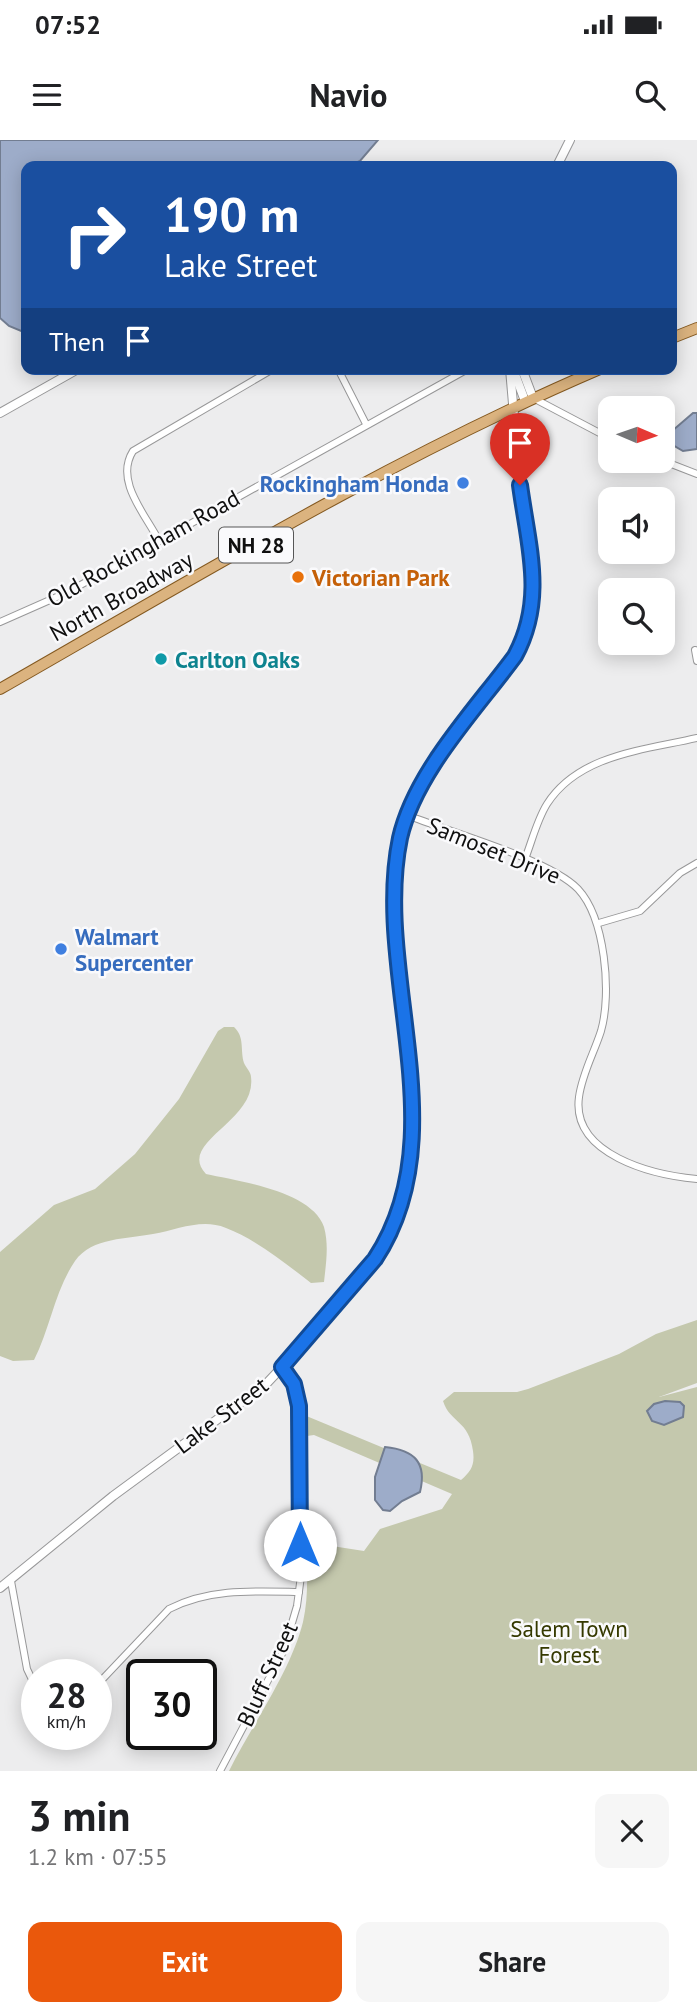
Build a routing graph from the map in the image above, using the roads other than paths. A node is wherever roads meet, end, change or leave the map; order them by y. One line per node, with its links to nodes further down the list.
1 (570, 140): 2 (street)
2 (560, 161)
3 (697, 328): 4 (main road)
4 (677, 336)
5 (67, 375): 15 (street)
6 (262, 375): 20 (street)
7 (341, 375): 16 (street)
8 (457, 375): 16 (street, Old Rockingham Road)
9 (512, 375): 14 (street, Lake Street)
10 (515, 375): 13 (street)
11 (523, 375): 13 (street)
12 (586, 375): 13 (main road, North Broadway / NH 28)
13 (529, 399): 14 (main road, North Broadway / NH 28); 17 (street)
14 (513, 407): 24 (main road, North Broadway / NH 28); 26 (street, Lake Street)
15 (0, 413)
16 (366, 424): 20 (street, Old Rockingham Road)
17 (598, 433)
18 (676, 466): 19 (street)
19 (697, 474)
20 (159, 541): 21 (street, Old Rockingham Road)
21 (0, 622)
22 (695, 650): 23 (street)
23 (697, 661)
24 (0, 689)
25 (697, 738): 27 (street)
26 (407, 815): 27 (street, Samoset Drive); 31 (street, Lake Street)
27 (525, 859): 29 (street, Samoset Drive)
28 (697, 863): 29 (street)
29 (599, 923): 30 (street, Samoset Drive)
30 (697, 1179)
31 (282, 1367): 32 (street, Lake Street); 34 (street, Bluff Street)
32 (11, 1581): 33 (street, Lake Street); 35 (street)
33 (0, 1588)
34 (299, 1592): 36 (street); 37 (street, Bluff Street)
35 (25, 1659)
36 (112, 1669)
37 (220, 1771)

